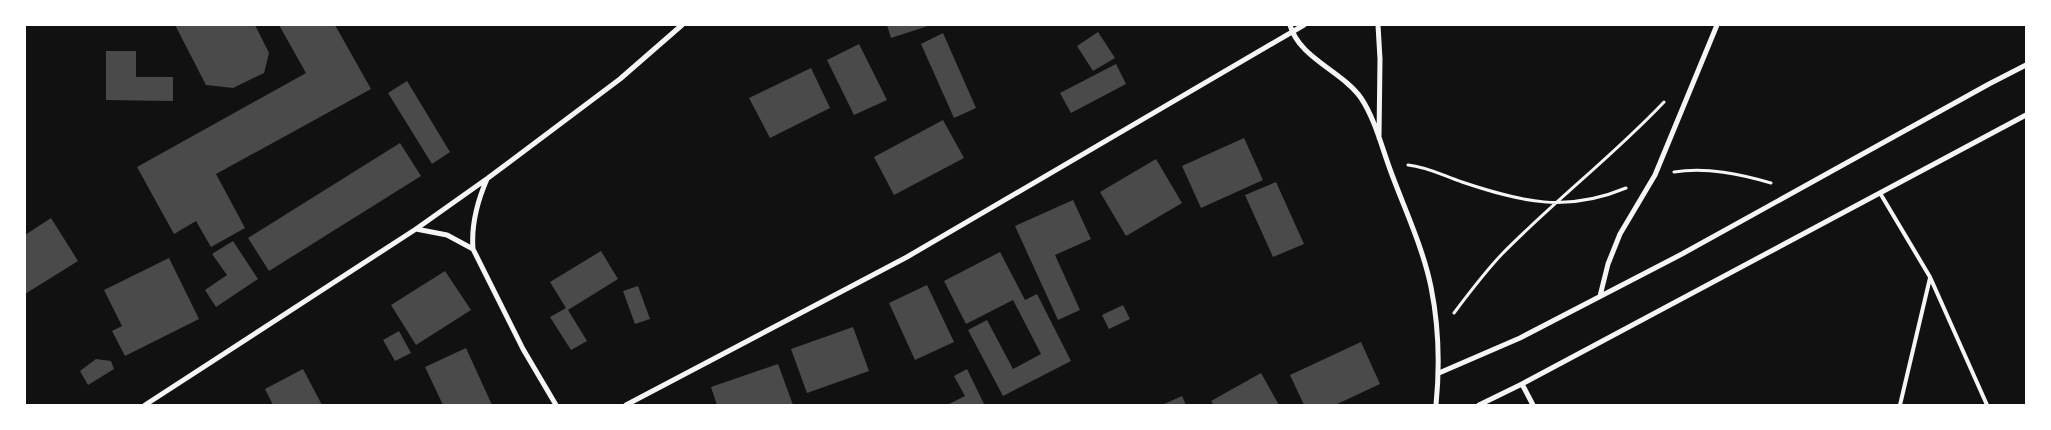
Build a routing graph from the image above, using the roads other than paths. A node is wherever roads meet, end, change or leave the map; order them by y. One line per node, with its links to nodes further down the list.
1 (682, 25): 9 (street)
2 (1304, 25): 5 (street)
3 (1378, 25): 8 (street)
4 (1717, 25): 14 (street)
5 (1291, 28): 8 (street); 19 (street)
6 (2026, 65): 14 (street)
7 (2026, 115): 10 (street)
8 (1379, 141): 15 (street)
9 (488, 178): 11 (street); 12 (street)
10 (1880, 193): 13 (lane); 16 (street)
11 (416, 229): 12 (street); 17 (street)
12 (473, 249): 18 (street)
13 (1930, 278): 23 (lane); 24 (lane)
14 (1600, 296): 15 (street)
15 (1439, 373): 20 (street)
16 (1522, 384): 21 (street); 22 (street)
17 (145, 405)
18 (556, 405)
19 (626, 405)
20 (1436, 405)
21 (1479, 405)
22 (1532, 405)
23 (1900, 405)
24 (1987, 405)

